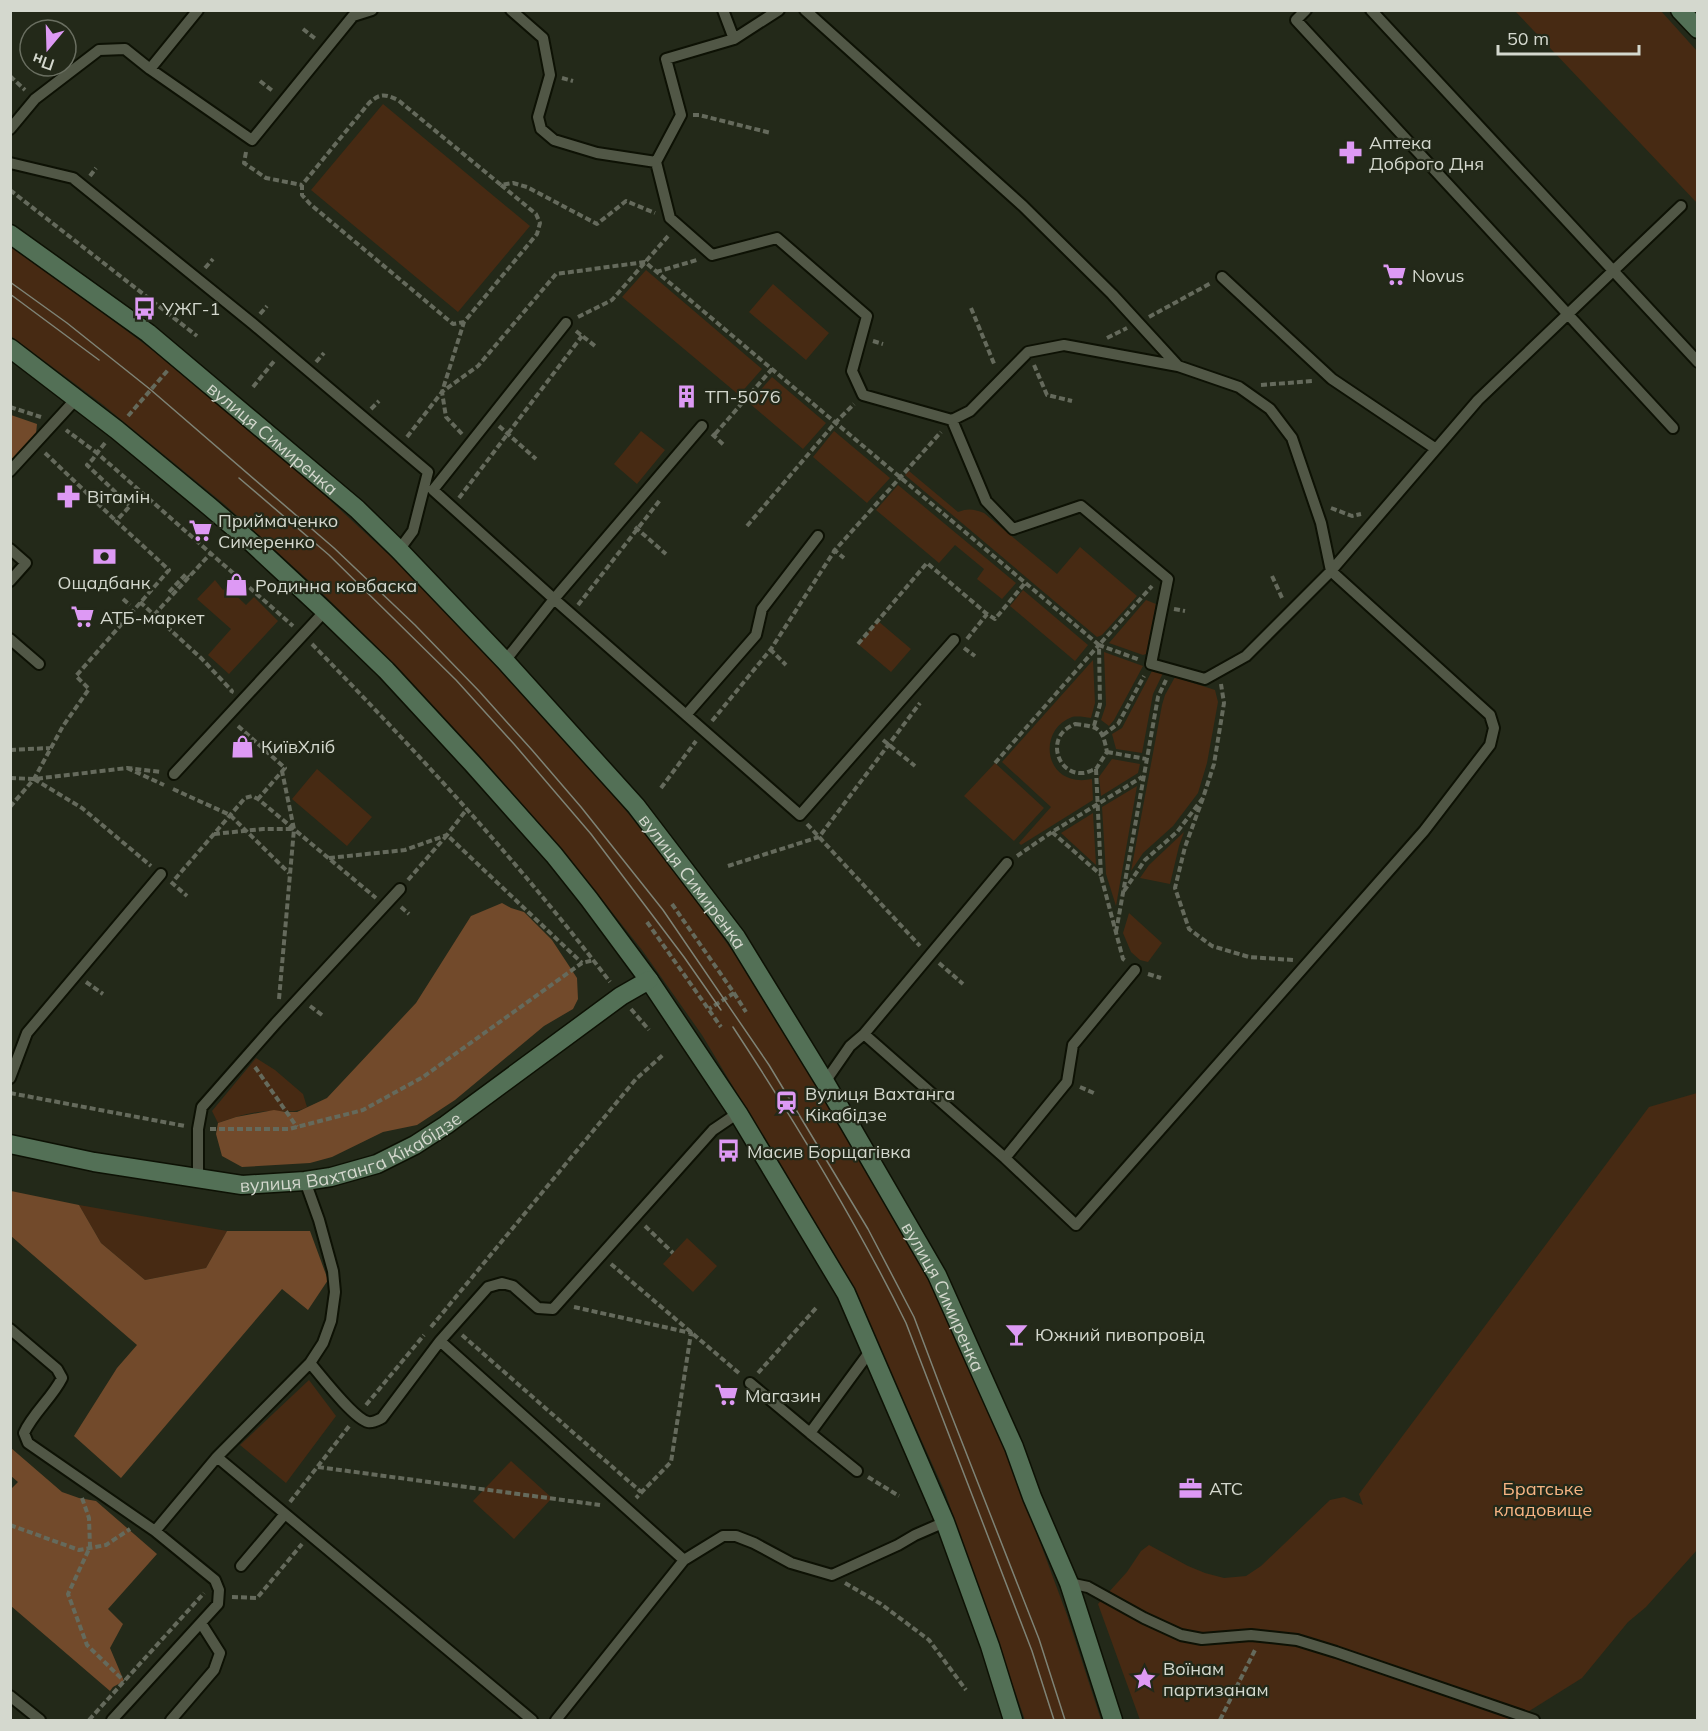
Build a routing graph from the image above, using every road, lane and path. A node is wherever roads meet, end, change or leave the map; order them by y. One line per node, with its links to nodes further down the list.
1 (198, 10): 12 (lane)
2 (372, 10): 16 (lane)
3 (511, 10): 17 (lane)
4 (723, 10): 11 (lane)
5 (779, 10): 11 (lane)
6 (805, 10): 34 (lane)
7 (1306, 10): 31 (lane)
8 (1371, 10): 27 (lane)
9 (1680, 10): 10 (street)
10 (1698, 29)
11 (734, 39): 13 (lane)
12 (150, 69): 14 (lane); 16 (lane)
13 (681, 115): 15 (path); 17 (lane)
14 (10, 129)
15 (771, 133)
16 (252, 140): 19 (path)
17 (656, 162): 23 (lane)
18 (10, 163): 39 (lane)
19 (302, 185): 20 (path); 32 (path)
20 (501, 185): 23 (path); 32 (path)
21 (10, 190): 35 (path)
22 (1681, 206): 27 (lane)
23 (674, 222): 25 (lane); 26 (path)
24 (10, 234): 42 (street, вулиця Симиренка)
25 (712, 255): 28 (path); 51 (lane)
26 (645, 262): 28 (path); 33 (path); 50 (path)
27 (1613, 271): 31 (lane); 43 (lane)
28 (656, 272): 45 (path)
29 (1222, 277): 34 (path); 46 (lane)
30 (971, 308): 47 (path)
31 (1567, 314): 60 (lane); 67 (lane)
32 (464, 322): 50 (path)
33 (566, 323): 36 (path); 55 (lane)
34 (1138, 323): 40 (path); 44 (lane)
35 (197, 336)
36 (582, 336): 37 (path); 62 (path)
37 (595, 346)
38 (10, 348): 52 (street)
39 (284, 349): 48 (path); 66 (lane)
40 (1084, 349): 41 (lane); 44 (lane)
41 (1028, 352): 47 (lane); 53 (path)
42 (178, 358): 61 (path); 82 (street, вулиця Симиренка)
43 (1698, 362)
44 (1178, 366): 49 (lane)
45 (772, 369): 58 (path); 63 (path)
46 (1332, 379): 49 (path); 67 (lane)
47 (1000, 380): 56 (lane)
48 (254, 387)
49 (1239, 387): 87 (lane)
50 (442, 392): 64 (path); 66 (path)
51 (863, 395): 56 (lane); 58 (path)
52 (76, 399): 57 (lane); 61 (street)
53 (1072, 401)
54 (10, 407): 57 (path)
55 (490, 418): 62 (path); 64 (lane)
56 (952, 420): 71 (path); 88 (lane)
57 (56, 423): 65 (lane); 68 (path)
58 (835, 423): 71 (path); 78 (path)
59 (702, 426): 76 (lane)
60 (1673, 428)
61 (117, 430): 68 (path); 98 (street)
62 (507, 433): 69 (path); 73 (path)
63 (713, 435)
64 (470, 443): 73 (lane)
65 (35, 444): 70 (lane); 77 (path)
66 (399, 447): 82 (lane)
67 (1436, 449): 75 (lane)
68 (97, 453): 77 (path); 84 (path)
69 (536, 459)
70 (10, 471)
71 (899, 477): 83 (path); 92 (path)
72 (664, 495): 79 (path)
73 (452, 507): 95 (lane)
74 (1329, 507): 75 (path)
75 (1386, 508): 87 (lane)
76 (624, 518): 79 (path); 95 (lane)
77 (117, 521): 96 (path)
78 (747, 526)
79 (637, 529): 85 (path); 99 (path)
80 (818, 536): 83 (path); 104 (lane)
81 (10, 549): 91 (lane)
82 (399, 550): 110 (street, вулиця Симиренка)
83 (835, 550): 86 (path); 109 (path)
84 (211, 553): 90 (path); 103 (path)
85 (666, 554)
86 (844, 558)
87 (1331, 571): 101 (lane); 162 (lane)
88 (1163, 574): 108 (path); 112 (lane)
89 (1272, 576): 101 (path)
90 (189, 578): 93 (path); 102 (path)
91 (10, 581)
92 (1024, 582): 100 (path); 108 (path)
93 (169, 592)
94 (123, 598): 97 (path)
95 (555, 599): 99 (lane); 110 (lane)
96 (140, 602): 102 (path); 122 (path)
97 (130, 605)
98 (325, 611): 103 (lane); 165 (street)
99 (572, 614): 116 (lane)
100 (987, 614): 106 (path); 107 (path)
101 (1289, 614): 115 (lane)
102 (154, 615): 117 (path)
103 (303, 635): 117 (lane); 140 (path)
104 (756, 635): 109 (path); 116 (lane)
105 (10, 639): 111 (lane)
106 (958, 643): 120 (lane)
107 (858, 644)
108 (1099, 645): 112 (path); 118 (path); 126 (path)
109 (771, 650): 113 (path); 119 (path)
110 (505, 661): 180 (street, вулиця Симиренка)
111 (39, 664)
112 (1151, 664): 114 (lane); 121 (path)
113 (786, 665)
114 (1171, 669): 115 (lane); 125 (path)
115 (1218, 672): 136 (path)
116 (686, 715): 119 (lane)
117 (227, 716): 130 (path); 131 (lane)
118 (1095, 726): 121 (path); 129 (path)
119 (704, 731): 135 (path); 142 (lane)
120 (873, 731): 127 (path); 142 (lane)
121 (1103, 735): 124 (path)
122 (51, 748): 123 (path); 134 (path)
123 (10, 750)
124 (1107, 752): 125 (path); 129 (path)
125 (1146, 759): 132 (path)
126 (994, 763)
127 (915, 766)
128 (127, 768): 131 (path); 134 (path); 141 (path)
129 (1096, 769): 138 (path)
130 (282, 771): 137 (path); 143 (path)
131 (174, 774)
132 (1143, 777): 138 (path); 155 (path)
133 (10, 778): 134 (path)
134 (34, 779): 139 (path); 150 (path)
135 (661, 788)
136 (1203, 798): 155 (path); 162 (path)
137 (258, 799): 141 (path); 143 (path)
138 (1098, 805): 145 (path); 152 (path)
139 (10, 807)
140 (467, 809): 147 (path); 163 (path)
141 (230, 815): 144 (path); 146 (path)
142 (800, 815): 161 (path)
143 (294, 829): 144 (path); 148 (path); 151 (path)
144 (247, 831): 146 (path); 151 (path)
145 (1052, 832): 149 (path); 152 (path)
146 (214, 834): 153 (path)
147 (447, 835): 148 (path); 154 (path); 163 (path)
148 (328, 858): 158 (path)
149 (1007, 863): 161 (lane)
150 (161, 874): 153 (path); 179 (lane)
151 (290, 874): 174 (path)
152 (1101, 876): 160 (path)
153 (171, 883): 156 (path)
154 (400, 889): 158 (lane)
155 (1122, 894): 160 (path)
156 (187, 896)
157 (672, 904): 168 (path)
158 (385, 905): 174 (lane)
159 (647, 922): 171 (path)
160 (1116, 932): 164 (path)
161 (929, 956): 166 (path); 176 (lane)
162 (1309, 961): 187 (lane)
163 (582, 963): 184 (path)
164 (1135, 970): 187 (lane)
165 (649, 980): 182 (street); 189 (street, вулиця Вахтанга Кікабідзе)
166 (963, 984)
167 (79, 990): 169 (path)
168 (734, 993): 171 (path); 172 (path)
169 (103, 994)
170 (306, 1003): 173 (path)
171 (709, 1009): 175 (path)
172 (746, 1012)
173 (322, 1015)
174 (276, 1023): 185 (lane)
175 (721, 1027)
176 (864, 1034): 180 (lane); 187 (lane)
177 (663, 1053): 202 (path)
178 (252, 1062): 184 (path)
179 (10, 1078)
180 (825, 1082): 222 (street, вулиця Симиренка)
181 (10, 1093): 185 (path)
182 (738, 1113): 190 (lane); 199 (street)
183 (208, 1119): 184 (path)
184 (297, 1127)
185 (198, 1129): 188 (lane)
186 (10, 1144): 188 (street, вулиця Вахтанга Кікабідзе)
187 (1005, 1158)
188 (198, 1178): 189 (street, вулиця Вахтанга Кікабідзе)
189 (305, 1181): 200 (lane)
190 (636, 1217): 191 (path); 192 (lane)
191 (674, 1253)
192 (602, 1256): 193 (lane); 197 (path)
193 (558, 1304): 195 (lane); 197 (path)
194 (816, 1308): 201 (path)
195 (452, 1327): 198 (lane); 208 (path)
196 (10, 1329): 207 (lane)
197 (691, 1333): 201 (path); 208 (path)
198 (440, 1341): 202 (lane); 210 (lane)
199 (871, 1350): 203 (lane); 213 (street)
200 (310, 1363): 202 (lane); 204 (lane)
201 (750, 1383): 203 (lane)
202 (357, 1416): 205 (path)
203 (810, 1433): 206 (lane)
204 (217, 1457): 211 (lane); 215 (lane)
205 (318, 1467): 210 (path); 211 (path)
206 (857, 1471): 209 (path)
207 (74, 1475): 212 (lane); 217 (path)
208 (642, 1492): 210 (path)
209 (899, 1496)
210 (627, 1508): 218 (lane)
211 (284, 1513): 216 (lane); 219 (lane)
212 (142, 1521): 215 (lane); 217 (path)
213 (945, 1522): 220 (lane); 235 (street)
214 (10, 1525): 217 (path)
215 (155, 1531): 221 (lane)
216 (310, 1534): 223 (path); 233 (lane)
217 (90, 1547): 226 (path)
218 (684, 1560): 220 (lane); 234 (lane)
219 (241, 1566)
220 (832, 1575): 227 (path)
221 (215, 1580): 223 (lane); 230 (path)
222 (1069, 1583): 225 (lane); 236 (street, вулиця Симиренка)
223 (219, 1596): 224 (lane)
224 (201, 1623): 231 (lane); 232 (lane)
225 (1262, 1636): 237 (path); 238 (lane)
226 (124, 1681)
227 (966, 1690)
228 (10, 1696): 229 (lane)
229 (40, 1720)
230 (89, 1720)
231 (112, 1720)
232 (171, 1720)
233 (532, 1720)
234 (556, 1720)
235 (1012, 1720)
236 (1113, 1720)
237 (1220, 1720)
238 (1534, 1720)

